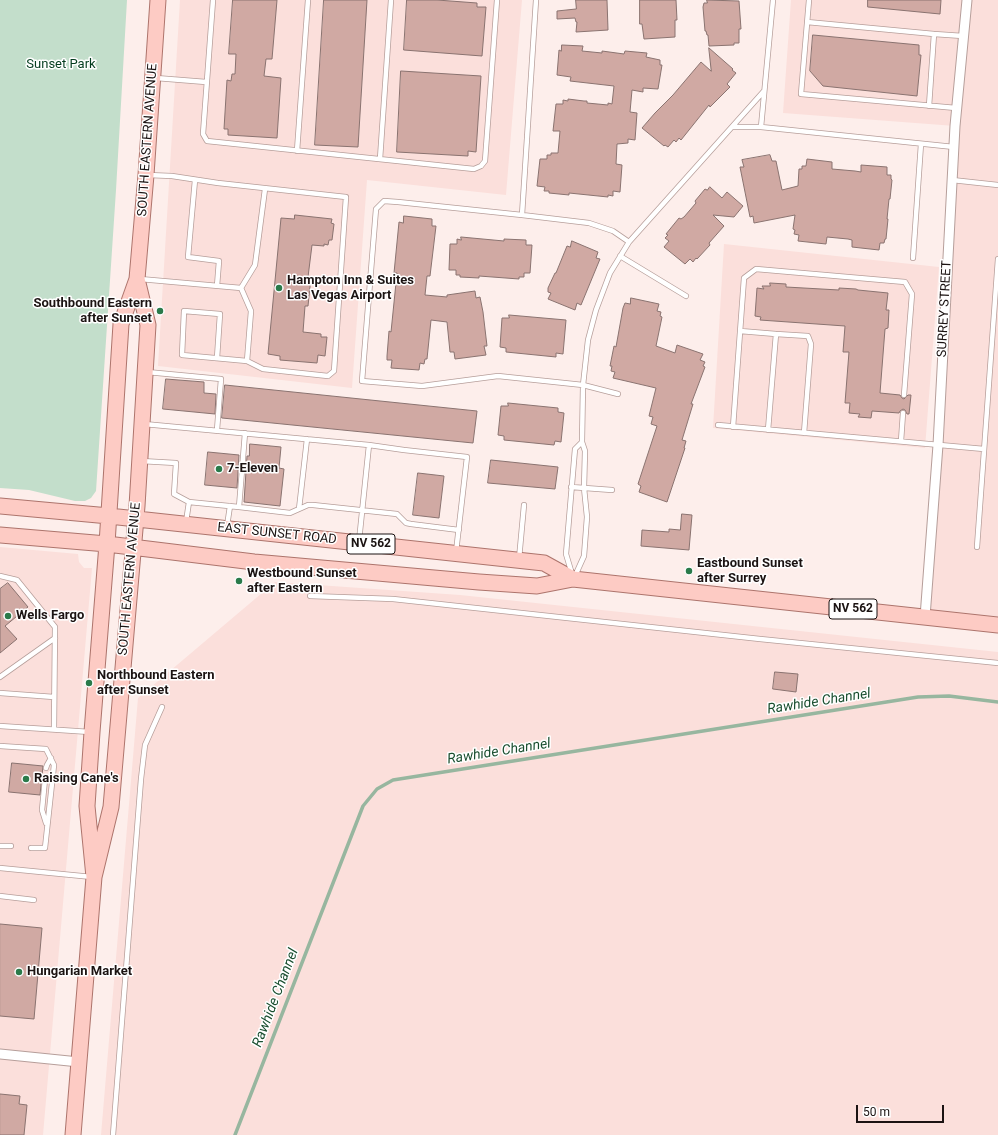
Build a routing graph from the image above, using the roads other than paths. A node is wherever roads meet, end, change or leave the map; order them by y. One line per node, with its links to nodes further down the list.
1 (158, 0): 13 (main road, SOUTH EASTERN AVENUE)
2 (213, 0): 14 (lane)
3 (308, 0): 22 (lane)
4 (391, 0): 23 (lane)
5 (497, 0): 23 (lane)
6 (536, 0): 29 (lane)
7 (773, 0): 15 (lane)
8 (809, 0): 10 (lane)
9 (967, 0): 12 (street, SURREY STREET)
10 (807, 22): 11 (lane); 16 (lane)
11 (934, 34): 12 (lane); 16 (lane)
12 (963, 36): 17 (street, SURREY STREET)
13 (153, 78): 14 (lane); 24 (main road, SOUTH EASTERN AVENUE)
14 (206, 82): 22 (lane)
15 (764, 91): 18 (lane); 19 (lane)
16 (929, 106): 17 (lane)
17 (957, 108): 21 (street, SURREY STREET)
18 (732, 127): 19 (lane); 30 (lane)
19 (761, 128): 20 (lane)
20 (920, 144): 21 (lane); 32 (lane)
21 (954, 147): 26 (street, SURREY STREET)
22 (297, 151): 23 (lane)
23 (380, 159)
24 (146, 175): 25 (lane); 34 (main road, SOUTH EASTERN AVENUE)
25 (195, 180): 28 (lane); 35 (lane)
26 (952, 180): 27 (lane); 58 (street, SURREY STREET)
27 (998, 185)
28 (266, 189): 36 (lane); 41 (lane)
29 (522, 215): 30 (lane); 43 (lane)
30 (629, 242): 31 (lane)
31 (620, 256): 37 (lane); 43 (lane)
32 (913, 258)
33 (998, 259): 59 (lane)
34 (138, 279): 35 (lane); 42 (main road, SOUTH EASTERN AVENUE); 71 (main road, SOUTH EASTERN AVENUE)
35 (217, 286): 36 (lane)
36 (242, 288): 41 (lane)
37 (686, 296)
38 (740, 331): 39 (lane); 45 (lane); 49 (lane)
39 (776, 334): 51 (lane); 53 (lane)
40 (217, 358): 40 (lane); 41 (lane)
41 (247, 361)
42 (145, 372): 47 (main road, SOUTH EASTERN AVENUE); 50 (lane)
43 (583, 385): 44 (lane); 56 (lane)
44 (618, 394)
45 (904, 395)
46 (903, 413): 55 (lane)
47 (142, 424): 50 (lane); 60 (main road, SOUTH EASTERN AVENUE)
48 (718, 426): 49 (lane)
49 (733, 427): 51 (lane)
50 (217, 430): 52 (lane)
51 (768, 430): 53 (lane)
52 (245, 433): 54 (lane); 68 (lane)
53 (804, 433): 55 (lane)
54 (307, 439): 57 (lane); 69 (lane)
55 (901, 441): 58 (lane)
56 (582, 442): 61 (lane); 62 (lane)
57 (369, 445): 70 (lane); 75 (lane)
58 (938, 445): 59 (lane); 86 (street, SURREY STREET)
59 (984, 449): 79 (lane)
60 (140, 461): 64 (lane); 72 (main road, SOUTH EASTERN AVENUE)
61 (571, 487): 62 (lane); 84 (lane)
62 (584, 488): 63 (lane); 84 (lane)
63 (612, 490)
64 (189, 502): 66 (lane); 73 (lane)
65 (0, 506): 71 (main road, EAST SUNSET ROAD / NV 562)
66 (230, 506): 68 (lane); 74 (lane)
67 (524, 506): 82 (lane)
68 (239, 507): 69 (lane)
69 (299, 509): 70 (lane)
70 (362, 509): 75 (lane); 77 (lane)
71 (109, 516): 72 (main road, EAST SUNSET ROAD / NV 562); 78 (main road, SOUTH EASTERN AVENUE)
72 (136, 519): 73 (main road, EAST SUNSET ROAD / NV 562); 80 (main road, SOUTH EASTERN AVENUE)
73 (185, 524): 74 (main road, EAST SUNSET ROAD / NV 562)
74 (227, 529): 77 (main road, EAST SUNSET ROAD / NV 562)
75 (459, 530): 81 (lane)
76 (0, 535): 78 (main road, EAST SUNSET ROAD / NV 562)
77 (358, 543): 81 (main road, EAST SUNSET ROAD / NV 562)
78 (107, 544): 80 (main road, EAST SUNSET ROAD / NV 562); 96 (main road, SOUTH EASTERN AVENUE)
79 (977, 547)
80 (133, 548): 84 (main road, EAST SUNSET ROAD / NV 562); 106 (main road, SOUTH EASTERN AVENUE)
81 (456, 554): 82 (main road, EAST SUNSET ROAD / NV 562)
82 (518, 560): 84 (main road, EAST SUNSET ROAD / NV 562)
83 (0, 576): 88 (lane)
84 (573, 579): 86 (main road, EAST SUNSET ROAD / NV 562)
85 (310, 596): 89 (lane)
86 (926, 617): 87 (main road, EAST SUNSET ROAD / NV 562)
87 (998, 624)
88 (55, 638): 90 (lane); 92 (lane)
89 (998, 663)
90 (0, 677)
91 (0, 693): 92 (lane)
92 (54, 697): 95 (lane)
93 (162, 707): 112 (lane)
94 (0, 726): 95 (lane)
95 (54, 729): 96 (lane)
96 (92, 732): 106 (main road, SOUTH EASTERN AVENUE)
97 (0, 746): 98 (lane)
98 (51, 758): 99 (lane); 101 (lane)
99 (46, 768)
100 (45, 779): 101 (lane)
101 (47, 826): 104 (lane)
102 (0, 846): 103 (lane)
103 (11, 846)
104 (31, 848)
105 (0, 868): 106 (lane)
106 (94, 877): 110 (main road, SOUTH EASTERN AVENUE)
107 (0, 896): 108 (lane)
108 (34, 900)
109 (0, 1054): 110 (street)
110 (79, 1062): 111 (main road, SOUTH EASTERN AVENUE)
111 (73, 1135)
112 (114, 1135)

